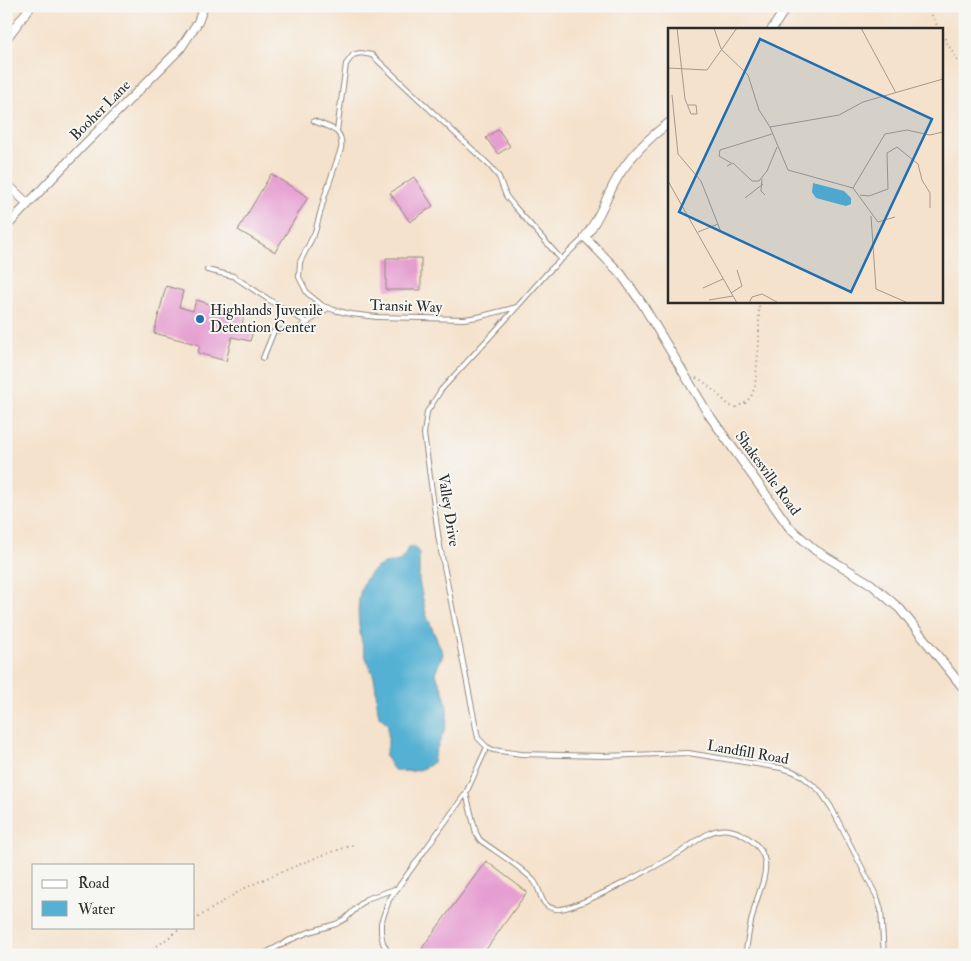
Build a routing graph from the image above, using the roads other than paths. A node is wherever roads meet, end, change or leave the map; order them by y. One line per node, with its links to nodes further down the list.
1 (31, 6): 5 (street)
2 (204, 6): 10 (street, Booher Lane)
3 (787, 6): 4 (street)
4 (773, 28)
5 (6, 39)
6 (314, 121): 8 (lane)
7 (668, 124): 12 (street, Valley Drive)
8 (337, 131): 13 (lane); 16 (lane, Transit Way)
9 (6, 183): 10 (street)
10 (28, 204): 11 (street, Booher Lane)
11 (6, 227)
12 (586, 237): 13 (lane, Valley Drive); 19 (street, Shakesville Road)
13 (561, 259): 15 (lane, Valley Drive)
14 (207, 270): 17 (lane)
15 (517, 307): 16 (lane, Transit Way); 20 (lane, Valley Drive)
16 (328, 308): 17 (lane)
17 (308, 323): 18 (lane)
18 (263, 358)
19 (965, 690)
20 (487, 747): 21 (lane); 26 (lane, Landfill Road)
21 (466, 793): 22 (lane); 25 (lane)
22 (396, 888): 23 (lane); 24 (lane)
23 (262, 955)
24 (390, 955)
25 (745, 955)
26 (884, 955)

